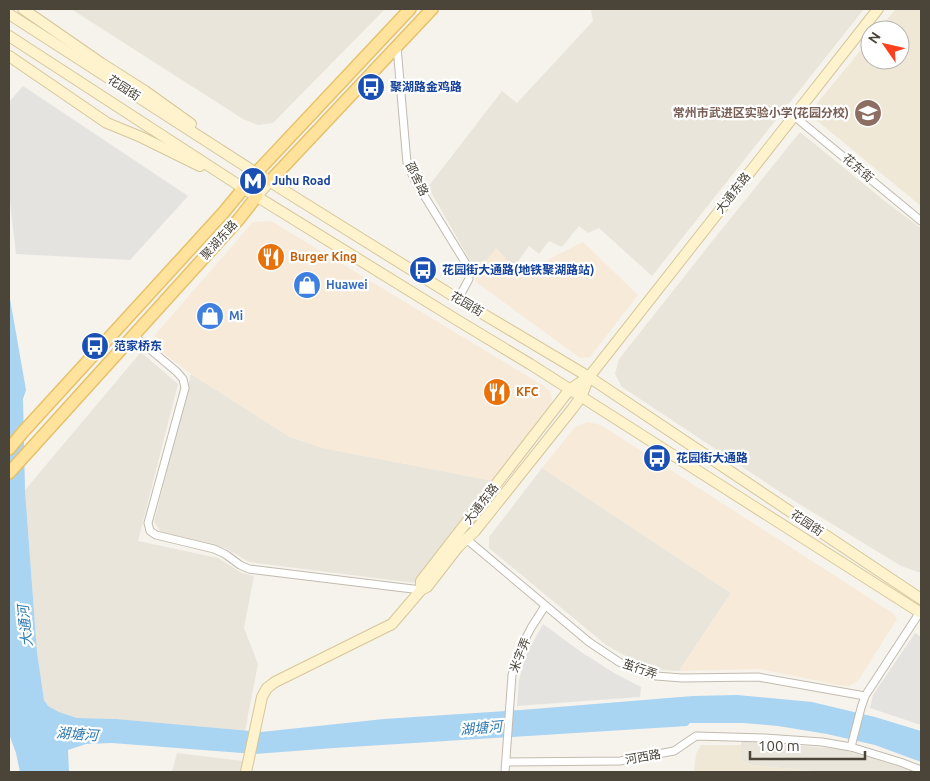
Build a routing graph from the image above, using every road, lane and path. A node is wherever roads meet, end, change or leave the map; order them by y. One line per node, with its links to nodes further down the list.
1 (23, 9): 10 (main road)
2 (410, 9): 10 (main road, 聚湖东路)
3 (432, 9): 7 (main road, 聚湖东路)
4 (878, 9): 9 (main road, 大通东路)
5 (9, 14): 10 (main road, 花园街)
6 (9, 36): 12 (main road, 花园街)
7 (397, 46): 11 (main road, 聚湖东路); 15 (street, 邵舍路)
8 (9, 56): 12 (main road)
9 (794, 116): 14 (street, 花东街); 17 (main road, 大通东路)
10 (256, 173): 11 (main road, 花园街); 12 (main road, 聚湖东路)
11 (270, 181): 13 (main road, 聚湖东路); 15 (main road, 花园街)
12 (243, 188): 13 (main road, 花园街); 20 (main road, 聚湖东路)
13 (257, 196): 16 (main road, 聚湖东路); 18 (main road, 花园街)
14 (921, 221)
15 (458, 299): 17 (main road, 花园街)
16 (133, 335): 21 (main road, 聚湖东路); 23 (street)
17 (589, 377): 18 (main road, 大通东路); 19 (main road, 大通东路); 24 (main road, 花园街)
18 (570, 389): 19 (main road, 花园街); 22 (main road, 大通东路)
19 (581, 397): 22 (main road, 大通东路); 26 (main road, 花园街)
20 (9, 449)
21 (9, 473)
22 (462, 536): 23 (main road, 大通东路); 25 (street, 茧行弄)
23 (421, 590): 30 (main road, 大通东路)
24 (921, 599)
25 (545, 606): 27 (street, 茧行弄); 29 (street, 米字弄)
26 (921, 613): 27 (street)
27 (865, 696): 28 (street)
28 (852, 744): 29 (street, 河西路); 31 (street, 河西路)
29 (506, 762): 32 (street)
30 (247, 767)
31 (921, 770)
32 (505, 772)

